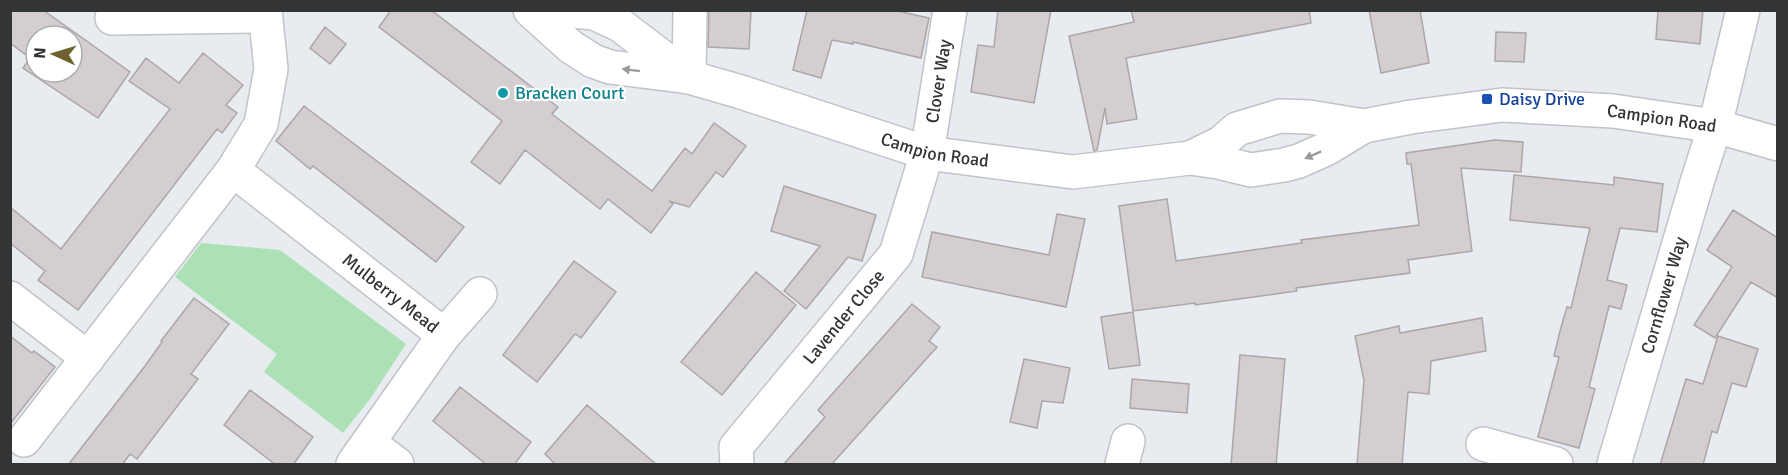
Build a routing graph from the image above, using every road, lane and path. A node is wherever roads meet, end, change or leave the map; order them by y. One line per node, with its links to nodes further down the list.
1 (530, 10): 8 (street, Campion Road, one-way to 1)
2 (562, 10): 8 (street, Campion Road)
3 (690, 10): 8 (street)
4 (950, 10): 12 (street, Clover Way)
5 (1743, 10): 10 (street)
6 (265, 13): 7 (street); 14 (street)
7 (112, 18)
8 (689, 77): 12 (street, Campion Road)
9 (1364, 126): 10 (street, Campion Road); 13 (street, Campion Road, one-way to 13); 13 (street, Campion Road)
10 (1715, 126): 11 (street, Campion Road); 25 (street, Cornflower Way)
11 (1778, 144)
12 (927, 153): 13 (street, Campion Road); 23 (street, Lavender Close)
13 (1190, 158)
14 (233, 170): 17 (street, Mulberry Mead); 18 (street)
15 (480, 294): 17 (street)
16 (10, 298): 18 (street)
17 (444, 335): 21 (street, Mulberry Mead)
18 (88, 358): 19 (street)
19 (24, 440)
20 (1483, 444): 24 (street)
21 (361, 454): 22 (street, Mulberry Mead)
22 (397, 465)
23 (737, 465)
24 (1557, 465)
25 (1614, 465)

